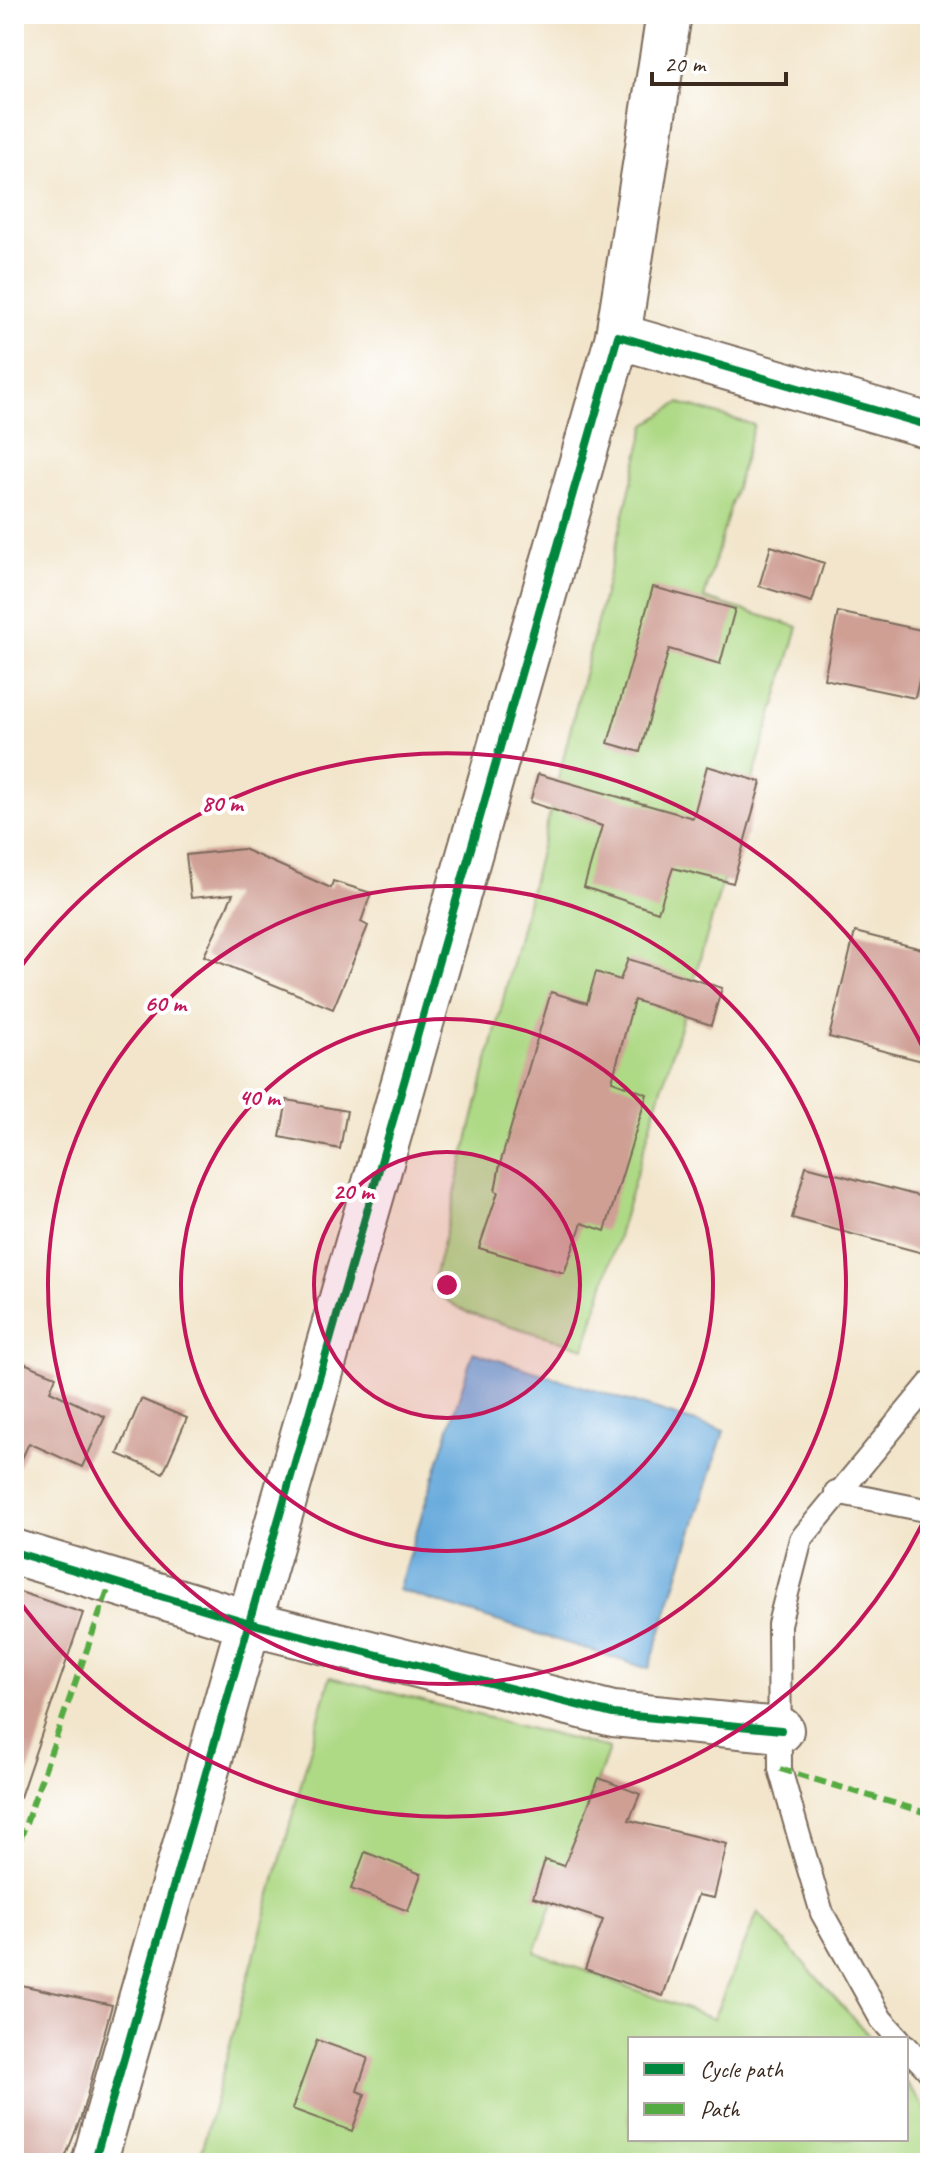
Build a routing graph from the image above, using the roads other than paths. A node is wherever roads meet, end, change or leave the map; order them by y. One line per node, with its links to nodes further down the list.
1 (669, 14): 2 (street)
2 (618, 336): 3 (street); 8 (street)
3 (930, 426)
4 (930, 1383): 5 (lane)
5 (836, 1492): 6 (lane); 9 (lane)
6 (930, 1511)
7 (14, 1552): 8 (street)
8 (250, 1623): 9 (street); 13 (street)
9 (781, 1730): 10 (lane)
10 (897, 2037)
11 (908, 2048): 12 (lane)
12 (930, 2072)
13 (94, 2163)

